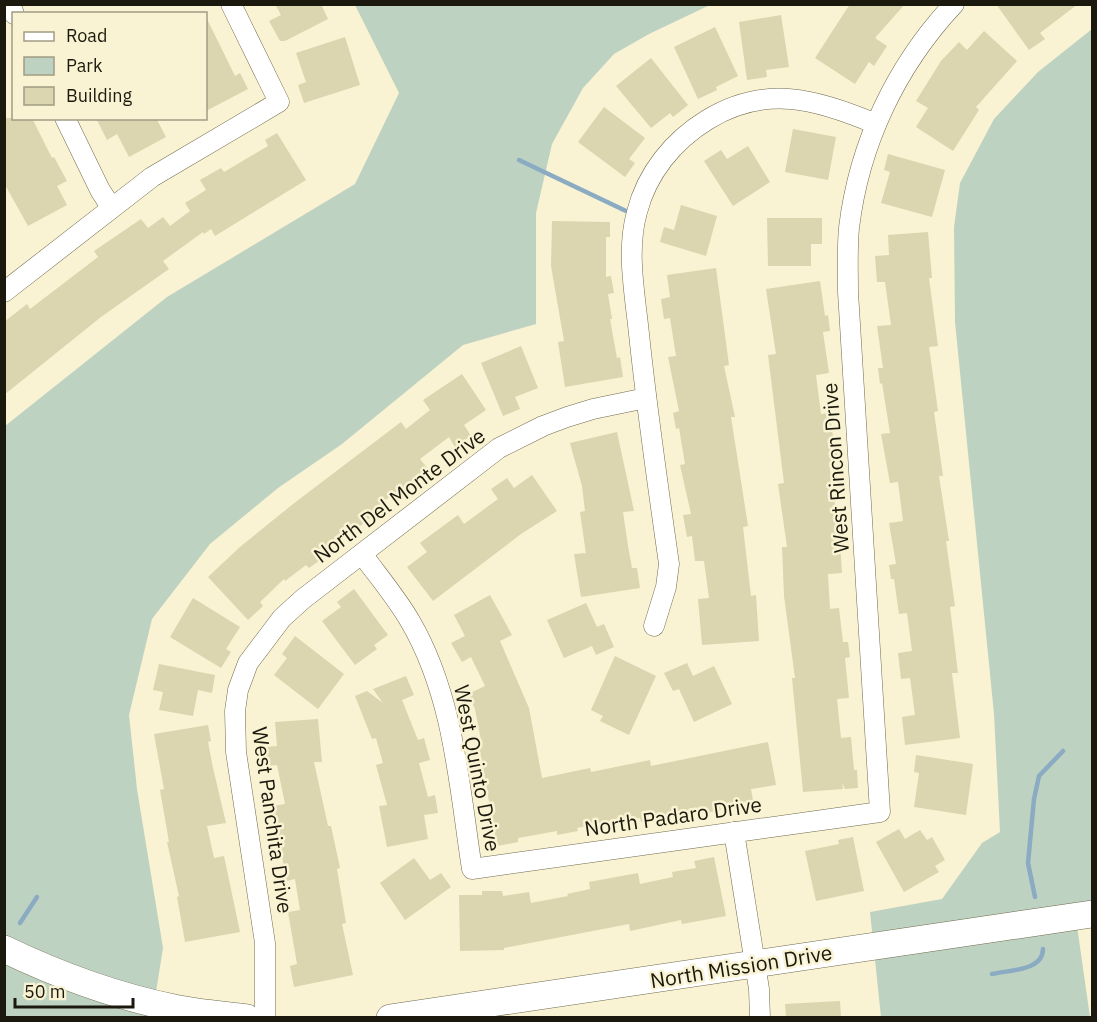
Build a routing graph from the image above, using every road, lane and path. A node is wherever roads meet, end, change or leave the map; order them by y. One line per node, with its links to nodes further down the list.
1 (231, 4): 5 (street)
2 (954, 4): 4 (street, West Rincon Drive)
3 (66, 120): 5 (street)
4 (876, 124): 7 (street); 11 (street, West Rincon Drive)
5 (111, 207): 6 (street)
6 (4, 292)
7 (646, 398): 8 (street, North Del Monte Drive); 9 (street)
8 (362, 554): 10 (street, North Del Monte Drive); 13 (street, West Quinto Drive)
9 (654, 626)
10 (267, 636): 18 (street, West Panchita Drive)
11 (880, 812): 12 (street, North Padaro Drive)
12 (734, 832): 13 (street, North Padaro Drive); 16 (street)
13 (472, 868)
14 (1092, 914): 16 (street, North Mission Drive)
15 (4, 949): 17 (street)
16 (755, 964): 19 (street, North Mission Drive); 20 (street)
17 (247, 1017)
18 (265, 1017)
19 (390, 1017)
20 (760, 1017)

